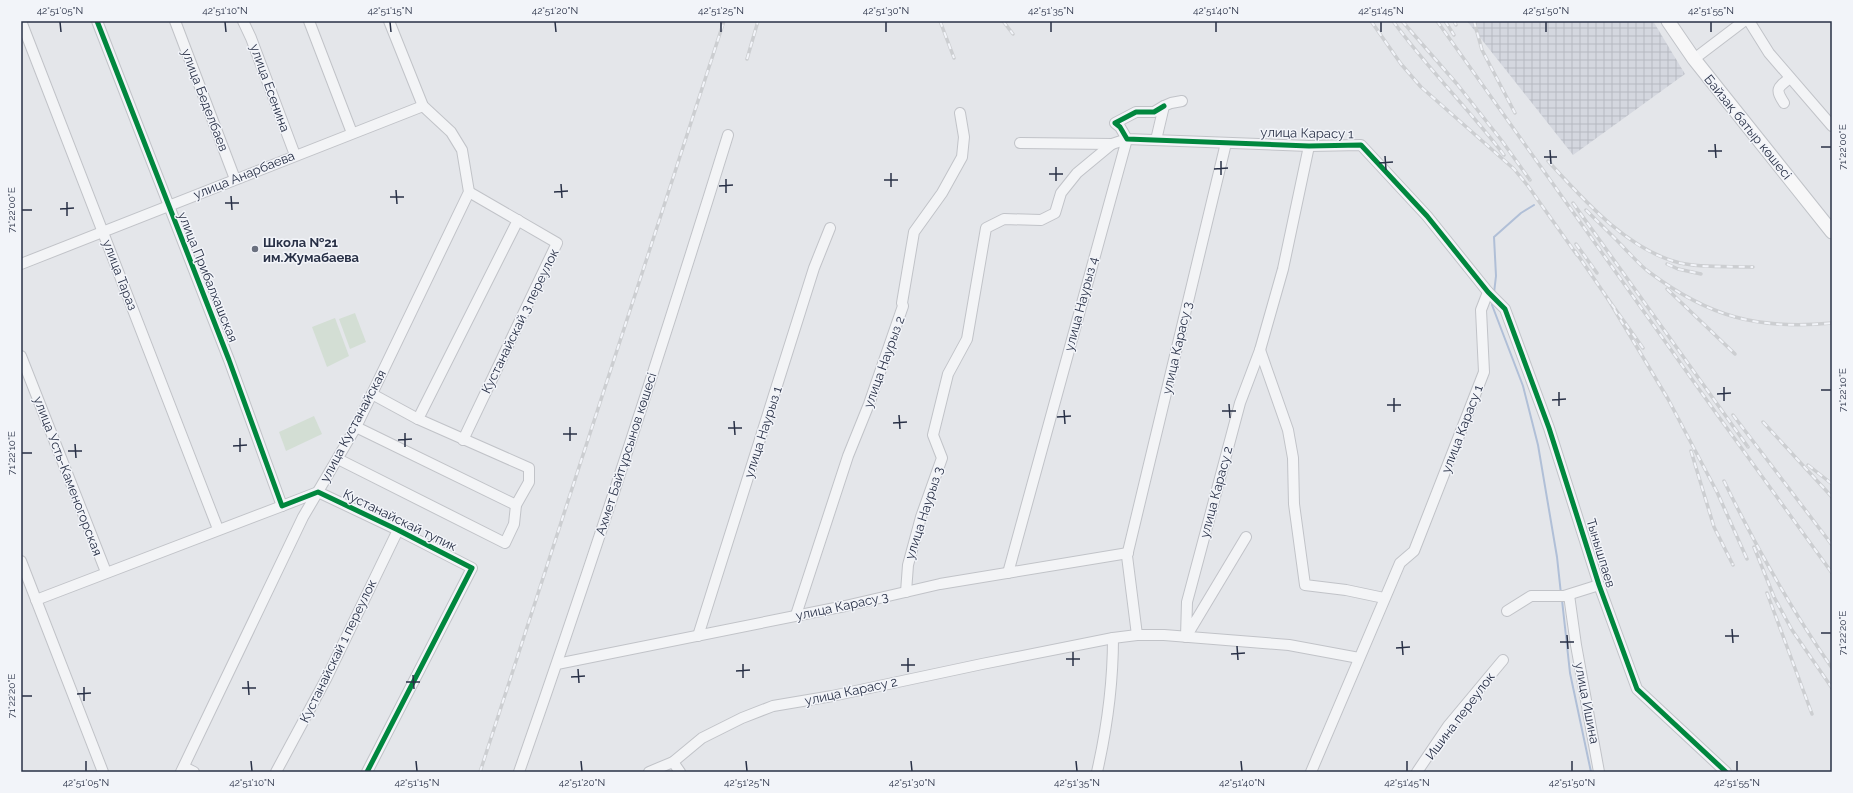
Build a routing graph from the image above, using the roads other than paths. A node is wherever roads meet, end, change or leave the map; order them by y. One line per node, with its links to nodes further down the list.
1 (97, 21): 29 (street, улица Прибалхашская)
2 (175, 21): 27 (street, улица Беделбаев)
3 (243, 21): 26 (street, улица Есенина)
4 (309, 21): 18 (street)
5 (389, 21): 14 (street)
6 (1668, 21): 10 (main road, Байзақ батыр көшесі)
7 (1744, 21): 10 (street)
8 (1749, 21): 11 (street)
9 (21, 22): 32 (street, улица Тараз)
10 (1694, 59): 33 (main road, Байзақ батыр көшесі)
11 (1790, 78): 13 (street); 17 (street)
12 (1182, 101): 15 (street)
13 (1784, 103)
14 (423, 106): 18 (street, улица Анарбаева); 28 (street)
15 (1164, 106): 20 (street); 21 (street)
16 (960, 113): 59 (street, улица Наурыз 2)
17 (1832, 126)
18 (352, 133): 26 (street, улица Анарбаева)
19 (728, 135): 66 (street, Ахмет Байтұрсынов көшесі)
20 (1127, 139): 21 (street, улица Карасу 1); 24 (street); 52 (street, улица Наурыз 4)
21 (1156, 140): 23 (street, улица Карасу 1)
22 (1020, 143): 24 (street)
23 (1226, 143): 25 (street, улица Карасу 1); 49 (street, улица Карасу 3)
24 (1112, 144): 54 (street, улица Наурыз 3)
25 (1309, 146): 35 (street, улица Карасу 1); 36 (street, улица Карасу 2)
26 (295, 155): 27 (street, улица Анарбаева)
27 (235, 179): 29 (street, улица Анарбаева)
28 (469, 192): 30 (street, Кустанайскай 3 переулок); 38 (street, улица Кустанайская)
29 (168, 206): 32 (street, улица Анарбаева); 45 (street, улица Прибалхашская)
30 (518, 220): 39 (street); 41 (street, Кустанайскай 3 переулок)
31 (830, 228): 61 (street, улица Наурыз 1)
32 (103, 231): 34 (street, улица Анарбаева); 46 (street, улица Тараз)
33 (1832, 232)
34 (21, 264)
35 (1488, 292): 53 (street, Тынышпаев); 56 (street, улица Карасу 1)
36 (1260, 350): 56 (street); 62 (street, улица Карасу 2)
37 (21, 356): 51 (street, улица Усть-Каменогорская)
38 (372, 394): 39 (street, Кустанайскай тупик); 40 (street, улица Кустанайская)
39 (418, 419): 41 (street, Кустанайскай тупик)
40 (356, 426): 42 (street, улица Кустанайская); 44 (street)
41 (463, 440): 44 (street, Кустанайскай тупик)
42 (338, 459): 43 (street, улица Кустанайская); 44 (street, Кустанайскай тупик)
43 (318, 492): 45 (street); 47 (street, Кустанайскай тупик); 68 (street, улица Кустанайская)
44 (516, 505)
45 (282, 506): 46 (street)
46 (218, 529): 51 (street)
47 (398, 530): 71 (street, Кустанайскай 1 переулок); 72 (street, Кустанайскай тупик)
48 (1246, 537): 62 (street)
49 (1128, 553): 52 (street, улица Карасу 3); 60 (street, улица Карасу 3)
50 (21, 561): 57 (street)
51 (106, 572): 57 (street)
52 (1008, 573): 54 (street, улица Карасу 3)
53 (1599, 585): 55 (street); 80 (street, Тынышпаев)
54 (906, 592): 59 (street, улица Карасу 3)
55 (1562, 596): 58 (street); 79 (street, улица Ишина)
56 (1384, 598): 64 (street, улица Карасу 1)
57 (36, 600): 69 (street)
58 (1507, 611)
59 (796, 616): 61 (street, улица Карасу 3)
60 (1137, 635): 62 (street, улица Карасу 2); 63 (street, улица Карасу 2)
61 (698, 636): 66 (street, улица Карасу 3)
62 (1186, 637): 64 (street, улица Карасу 2)
63 (1113, 638): 67 (street, улица Карасу 2); 76 (street)
64 (1358, 658): 77 (street, улица Карасу 1)
65 (1503, 660): 78 (street, Ишина переулок)
66 (557, 664): 73 (street, Ахмет Байтұрсынов көшесі)
67 (673, 762): 74 (street, улица Карасу 2); 75 (street)
68 (182, 770): 70 (street)
69 (103, 772)
70 (194, 772)
71 (276, 772)
72 (367, 772)
73 (519, 772)
74 (649, 772)
75 (680, 772)
76 (1097, 772)
77 (1311, 772)
78 (1418, 772)
79 (1599, 772)
80 (1726, 772)

